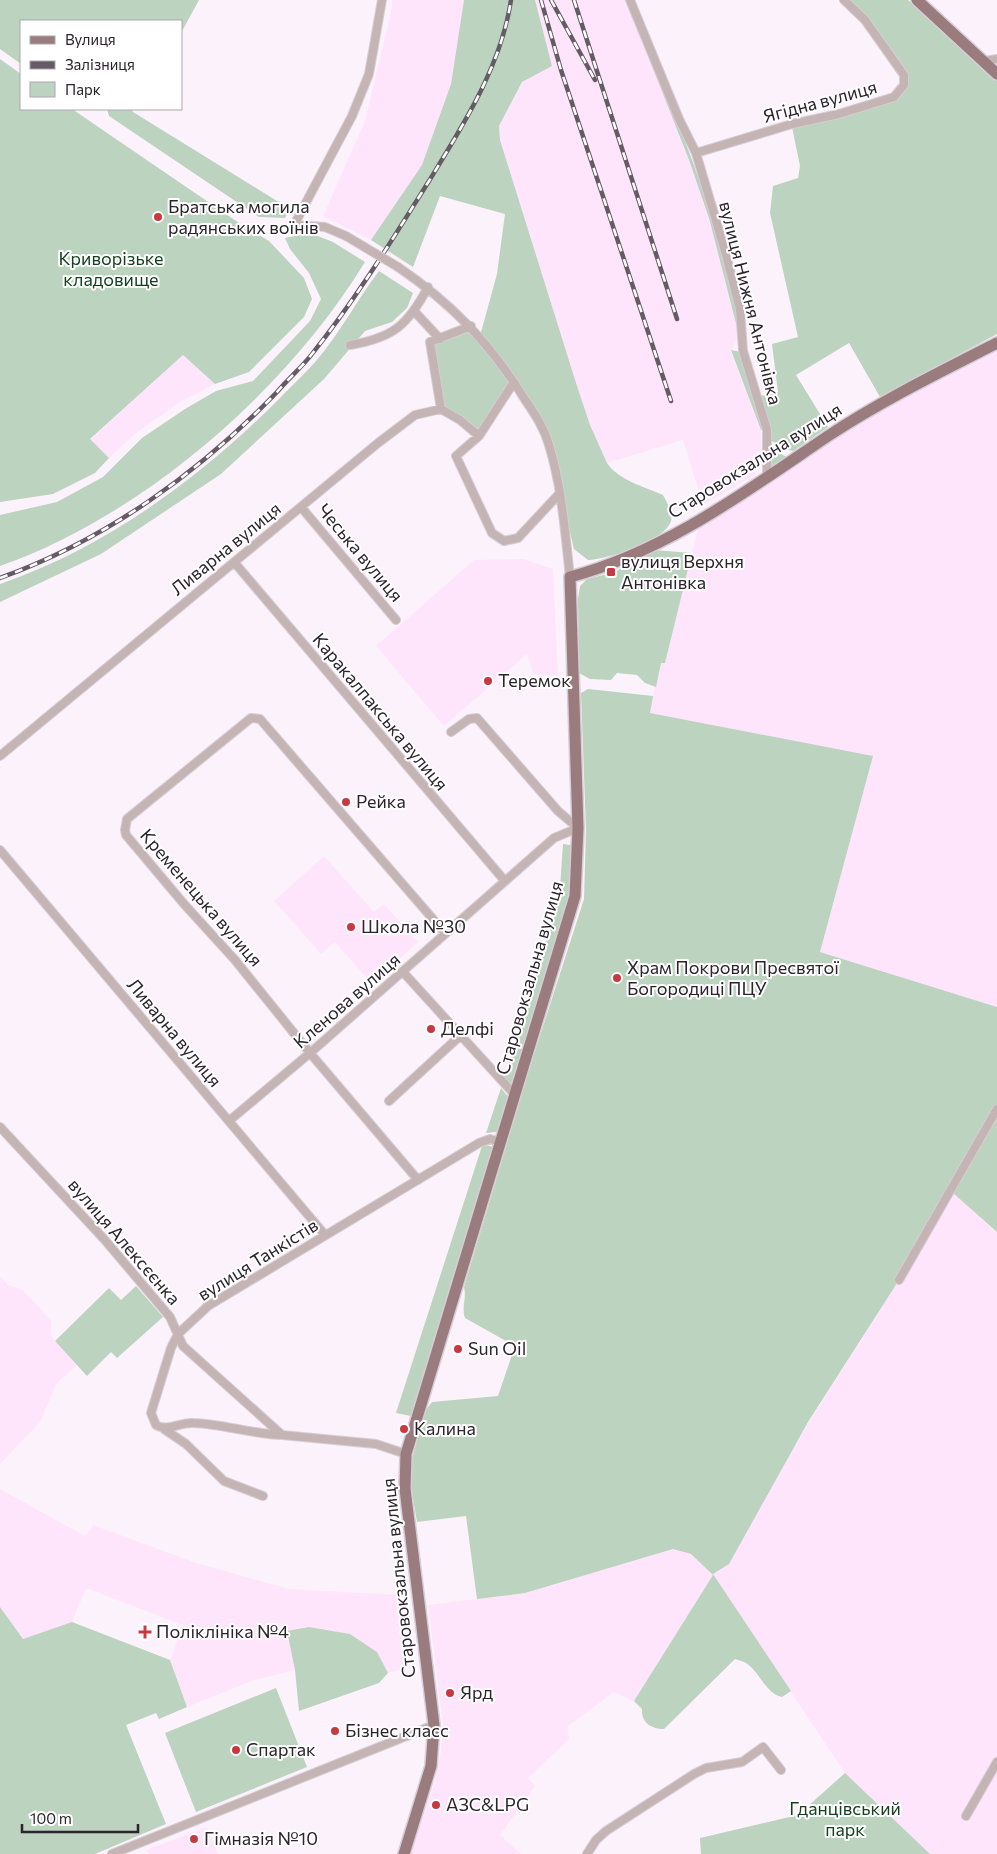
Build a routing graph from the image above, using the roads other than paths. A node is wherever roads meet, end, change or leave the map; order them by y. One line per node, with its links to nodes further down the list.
1 (382, 0): 8 (street, bridge)
2 (630, 0): 7 (street, вулиця Нижня Антонівка)
3 (844, 0): 7 (street, Ягідна вулиця)
4 (917, 0): 5 (main road)
5 (991, 60): 6 (main road)
6 (997, 74)
7 (696, 153): 17 (street, вулиця Нижня Антонівка)
8 (428, 287): 9 (street); 10 (street)
9 (415, 312): 11 (street); 13 (street)
10 (471, 326): 11 (street); 14 (street)
11 (440, 339): 15 (street)
12 (997, 343): 17 (main road, Старовокзальна вулиця)
13 (350, 345)
14 (514, 382): 16 (street); 18 (street)
15 (441, 409): 16 (street); 19 (street, Ливарна вулиця)
16 (479, 436): 18 (street)
17 (767, 478): 21 (main road, Старовокзальна вулиця)
18 (560, 493): 21 (street)
19 (301, 507): 20 (street, Ливарна вулиця); 22 (street, Чеська вулиця)
20 (234, 562): 24 (street, Ливарна вулиця); 27 (street, Каракалпакська вулиця)
21 (570, 577): 25 (main road, Старовокзальна вулиця)
22 (396, 620)
23 (451, 732): 25 (street)
24 (0, 756)
25 (578, 828): 27 (street, Кленова вулиця); 32 (main road, Старовокзальна вулиця)
26 (0, 850): 35 (street, Ливарна вулиця)
27 (504, 880): 28 (street, Кленова вулиця)
28 (445, 933): 29 (street, Кленова вулиця); 31 (street, Кременецька вулиця)
29 (403, 972): 30 (street); 31 (street, Кленова вулиця)
30 (461, 1035): 32 (street); 33 (street)
31 (310, 1053): 35 (street, Кленова вулиця); 38 (street, Кременецька вулиця)
32 (515, 1095): 37 (main road, Старовокзальна вулиця)
33 (389, 1101)
34 (997, 1109): 40 (street)
35 (229, 1121): 39 (street, Ливарна вулиця)
36 (0, 1127): 41 (street, вулиця Алексєєнка)
37 (502, 1142): 38 (street, вулиця Танкістів); 44 (main road, Старовокзальна вулиця)
38 (418, 1180): 39 (street, вулиця Танкістів)
39 (325, 1235): 41 (street, вулиця Танкістів)
40 (899, 1280)
41 (178, 1334): 42 (street, вулиця Танкістів); 43 (street, вулиця Алексєєнка)
42 (164, 1429): 43 (street); 45 (street)
43 (282, 1435): 44 (street)
44 (406, 1454): 46 (main road, Старовокзальна вулиця)
45 (263, 1496)
46 (434, 1725): 50 (street); 51 (main road, Старовокзальна вулиця)
47 (997, 1762): 49 (street)
48 (782, 1770): 52 (street)
49 (966, 1816)
50 (112, 1854)
51 (404, 1854)
52 (587, 1854)

